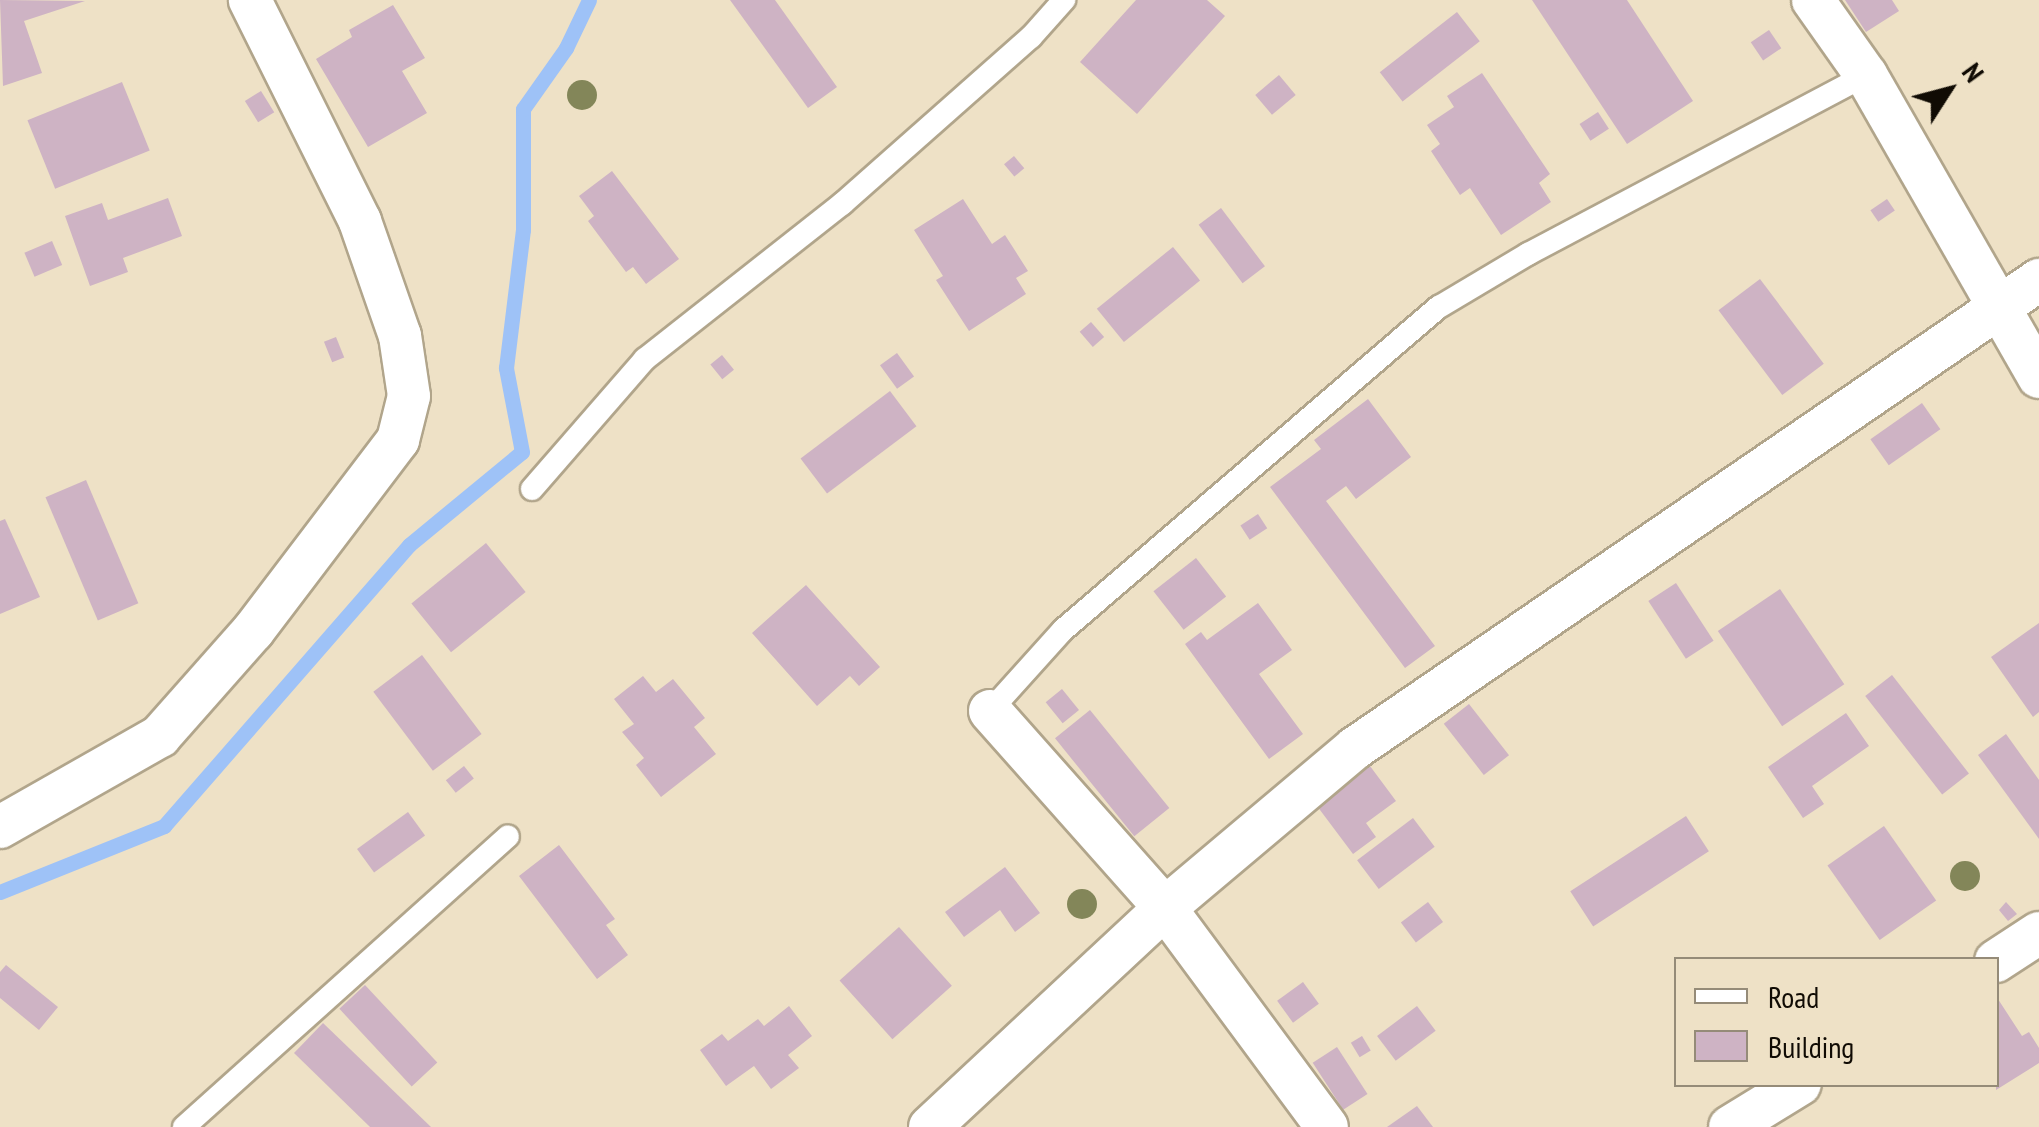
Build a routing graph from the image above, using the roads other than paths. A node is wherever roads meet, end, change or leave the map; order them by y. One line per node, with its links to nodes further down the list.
1 (250, 0): 10 (street)
2 (1064, 0): 8 (lane)
3 (1813, 0): 4 (street)
4 (1866, 75): 6 (street); 9 (lane)
5 (2039, 280): 6 (street)
6 (1996, 306): 7 (street); 12 (street)
7 (2039, 377)
8 (532, 489)
9 (990, 711): 12 (street)
10 (0, 828)
11 (508, 836): 16 (lane)
12 (1165, 908): 17 (street); 18 (street)
13 (2039, 933): 14 (street)
14 (1999, 959)
15 (1795, 1087): 19 (street)
16 (184, 1127)
17 (930, 1127)
18 (1327, 1127)
19 (1730, 1127)

